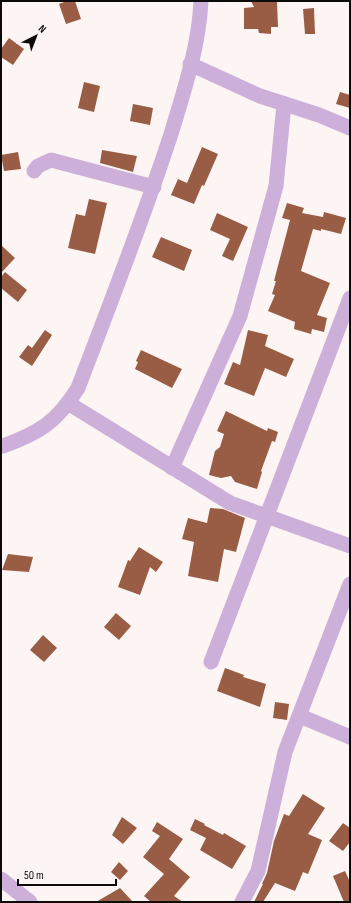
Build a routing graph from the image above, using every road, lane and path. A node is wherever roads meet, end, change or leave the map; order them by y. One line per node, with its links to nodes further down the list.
1 (201, 1): 2 (street)
2 (190, 64): 3 (street); 6 (street)
3 (284, 104): 4 (street); 10 (street)
4 (350, 128)
5 (34, 171): 6 (street)
6 (154, 187): 8 (street)
7 (350, 298): 11 (street)
8 (68, 403): 9 (street); 10 (street)
9 (3, 446)
10 (172, 468): 11 (street)
11 (266, 516): 12 (street); 14 (street)
12 (350, 546)
13 (350, 584): 15 (street)
14 (212, 662)
15 (300, 716): 16 (street); 19 (street)
16 (350, 737)
17 (1, 879): 18 (street)
18 (30, 902)
19 (242, 902)

